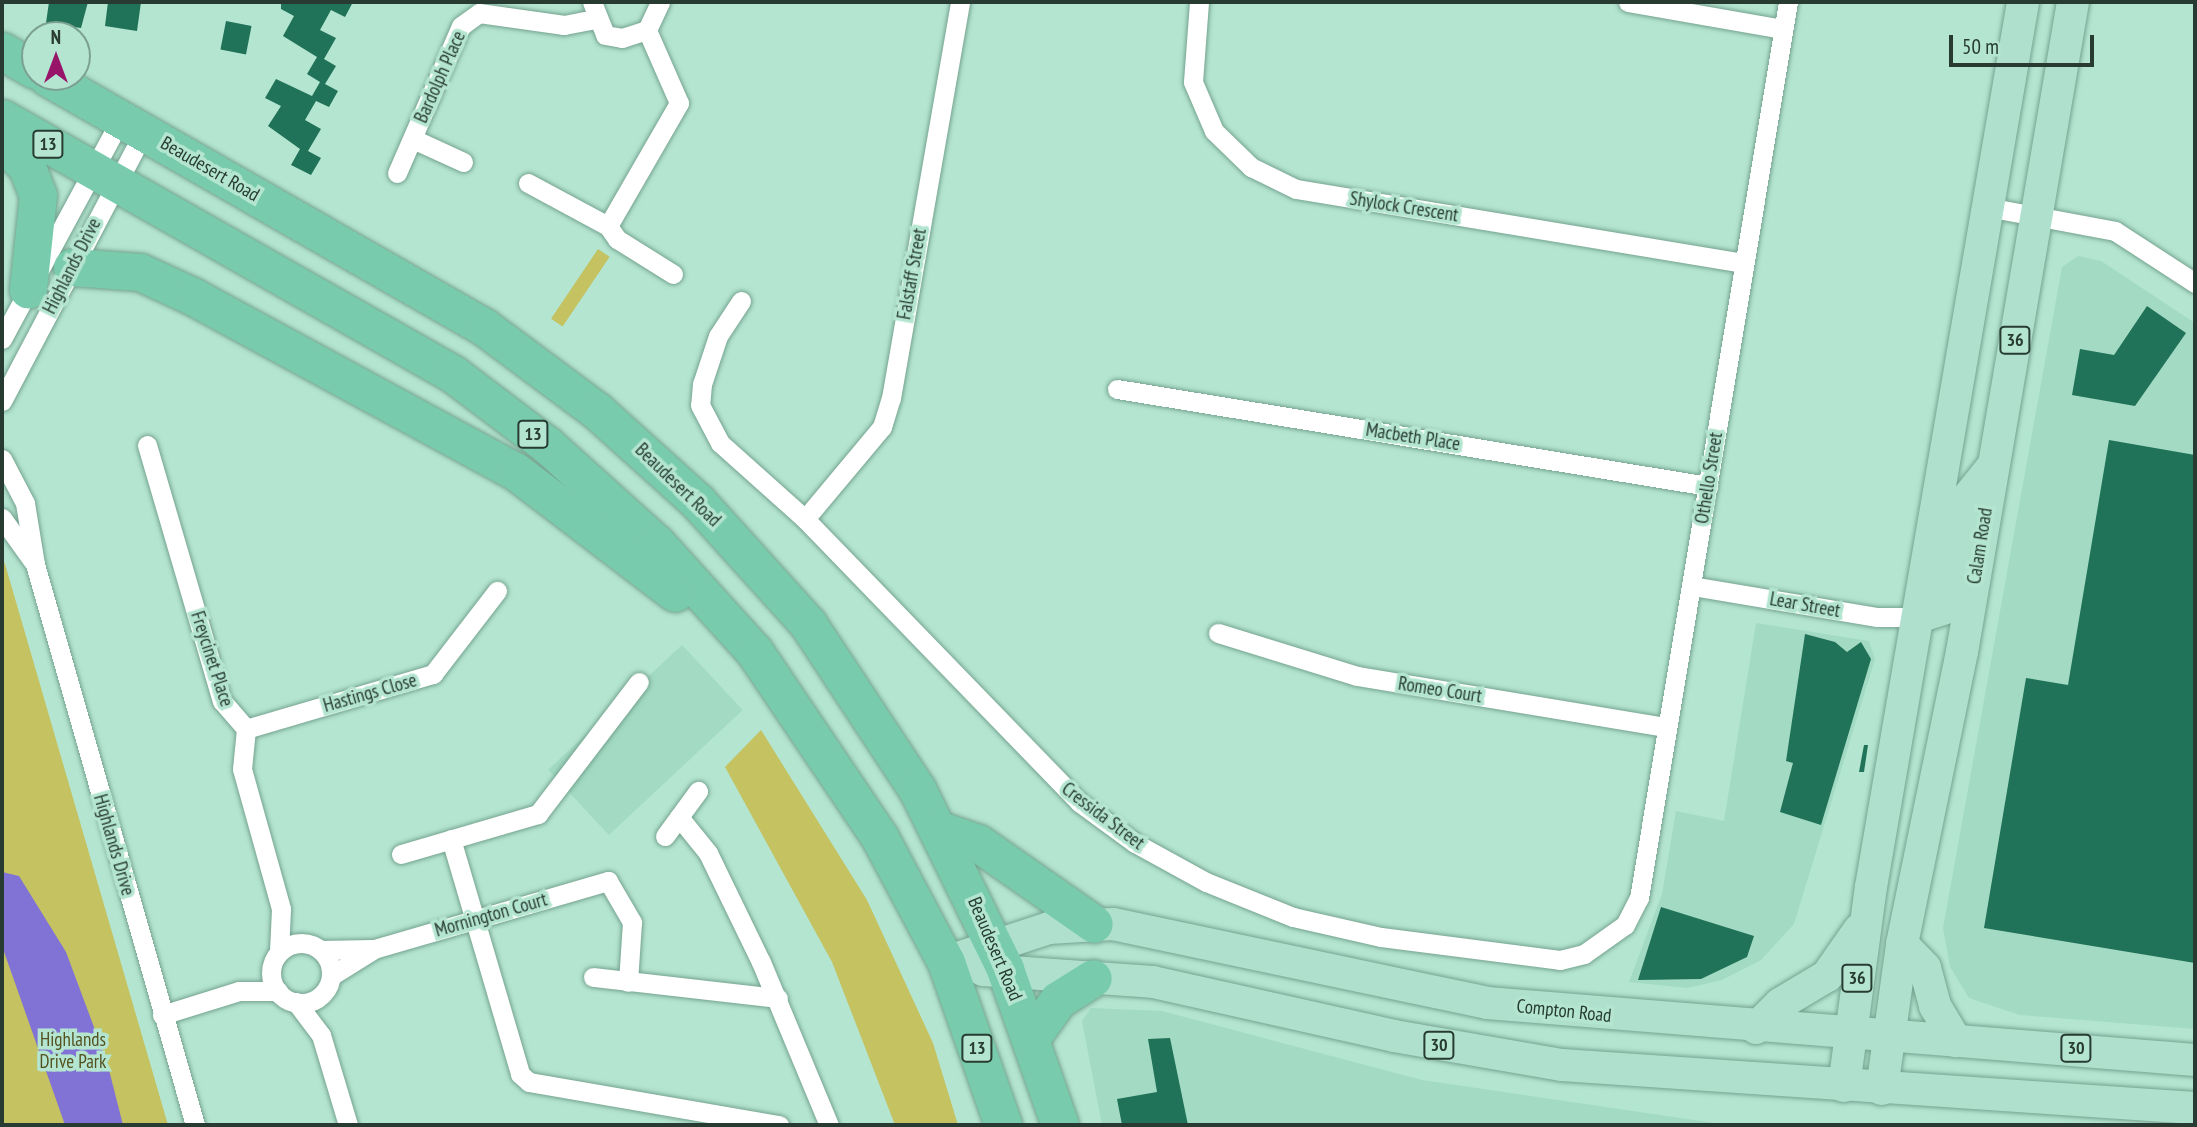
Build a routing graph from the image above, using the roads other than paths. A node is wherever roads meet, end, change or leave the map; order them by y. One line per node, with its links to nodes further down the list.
1 (660, 2): 10 (street)
2 (960, 2): 39 (street, Falstaff Street)
3 (1199, 2): 25 (street, Shylock Crescent)
4 (1628, 2): 9 (street)
5 (1788, 2): 9 (street, Othello Street)
6 (2023, 2): 22 (main road, 36)
7 (2073, 2): 23 (main road, Calam Road / 36)
8 (593, 10): 10 (street, Bardolph Place); 16 (street, Bardolph Place)
9 (1783, 29): 25 (street, Othello Street)
10 (647, 30): 24 (street)
11 (2, 51): 12 (highway)
12 (21, 62)
13 (72, 91): 15 (highway, Beaudesert Road)
14 (2, 118): 20 (highway, 13)
15 (132, 125): 20 (street, Highlands Drive); 51 (highway, Beaudesert Road)
16 (413, 139): 18 (street, Bardolph Place); 19 (street, Bardolph Place)
17 (2, 142): 29 (highway)
18 (463, 162)
19 (397, 173)
20 (106, 175): 26 (street, Highlands Drive); 29 (street, Highlands Drive); 45 (highway, 13)
21 (528, 183): 24 (street)
22 (1987, 207): 23 (street); 43 (main road, 36)
23 (2036, 214): 28 (street); 36 (main road, Calam Road / 36)
24 (608, 226): 27 (street)
25 (1744, 263): 37 (street, Othello Street)
26 (72, 267): 33 (street, Highlands Drive); 45 (highway)
27 (673, 274)
28 (2195, 283)
29 (28, 289): 31 (street, Highlands Drive)
30 (741, 301): 39 (street, Cressida Street)
31 (2, 339)
32 (1117, 389): 37 (street, Macbeth Place)
33 (2, 401)
34 (147, 445): 48 (street, Freycinet Place)
35 (2, 459): 40 (street, Highlands Drive)
36 (1993, 466): 43 (main road); 60 (main road, Calam Road / 36)
37 (1708, 486): 41 (street, Othello Street)
38 (2, 519): 40 (street, Highlands Drive)
39 (805, 519): 59 (street, Cressida Street)
40 (35, 564): 74 (street, Highlands Drive)
41 (1692, 586): 43 (street, Lear Street); 47 (street, Othello Street)
42 (497, 591): 48 (street, Hastings Close)
43 (1918, 617): 57 (main road, 36)
44 (1218, 634): 47 (street, Romeo Court)
45 (754, 650): 65 (highway, 13)
46 (639, 682): 53 (street)
47 (1667, 727): 59 (street, Othello Street)
48 (246, 729): 55 (street, Freycinet Place)
49 (698, 791): 50 (street)
50 (679, 817): 52 (street); 72 (street)
51 (940, 830): 58 (highway); 63 (highway, Beaudesert Road)
52 (664, 836)
53 (451, 839): 54 (street); 56 (street)
54 (401, 854)
55 (281, 909): 61 (street, Freycinet Place); 64 (street, Freycinet Place)
56 (476, 920): 62 (street, Mornington Court); 68 (street, Mornington Court); 87 (street)
57 (1866, 922): 75 (main road); 76 (main road, 36)
58 (1094, 924): 63 (main road, Compton Road); 75 (main road, Compton Road / 30)
59 (1606, 944)
60 (1902, 944): 78 (main road, Calam Road / 36); 80 (main road)
61 (313, 946): 62 (street, Mornington Court); 64 (street, Mornington Court); 69 (street, Freycinet Place)
62 (374, 949): 69 (street, Mornington Court)
63 (1000, 958): 65 (main road, Compton Road / 30); 67 (main road, Compton Road / 30); 79 (highway, Beaudesert Road)
64 (275, 959): 70 (street); 71 (street, Freycinet Place)
65 (948, 967): 89 (highway, 13)
66 (593, 977): 68 (street)
67 (1093, 978): 79 (highway); 82 (main road, Compton Road / 30)
68 (628, 982): 72 (street)
69 (328, 984): 73 (street, Mornington Court); 77 (street)
70 (239, 991): 71 (street); 74 (street)
71 (278, 991): 73 (street)
72 (778, 998): 88 (street)
73 (296, 1002): 77 (street)
74 (162, 1015): 85 (street, Highlands Drive)
75 (1756, 1028): 76 (main road, Compton Road / 30)
76 (1849, 1034): 78 (main road, Compton Road / 30); 82 (main road, 36)
77 (321, 1035): 86 (street)
78 (1888, 1037): 80 (main road, Compton Road / 30); 83 (main road, Calam Road / 36)
79 (1031, 1038): 90 (highway, Beaudesert Road)
80 (1956, 1041): 81 (main road, Compton Road / 30)
81 (2195, 1060)
82 (1844, 1086): 83 (main road, Compton Road / 30)
83 (1882, 1089): 84 (main road, Compton Road / 30)
84 (2195, 1108)
85 (195, 1125)
86 (348, 1125)
87 (779, 1125)
88 (829, 1125)
89 (1003, 1125)
90 (1060, 1125)

